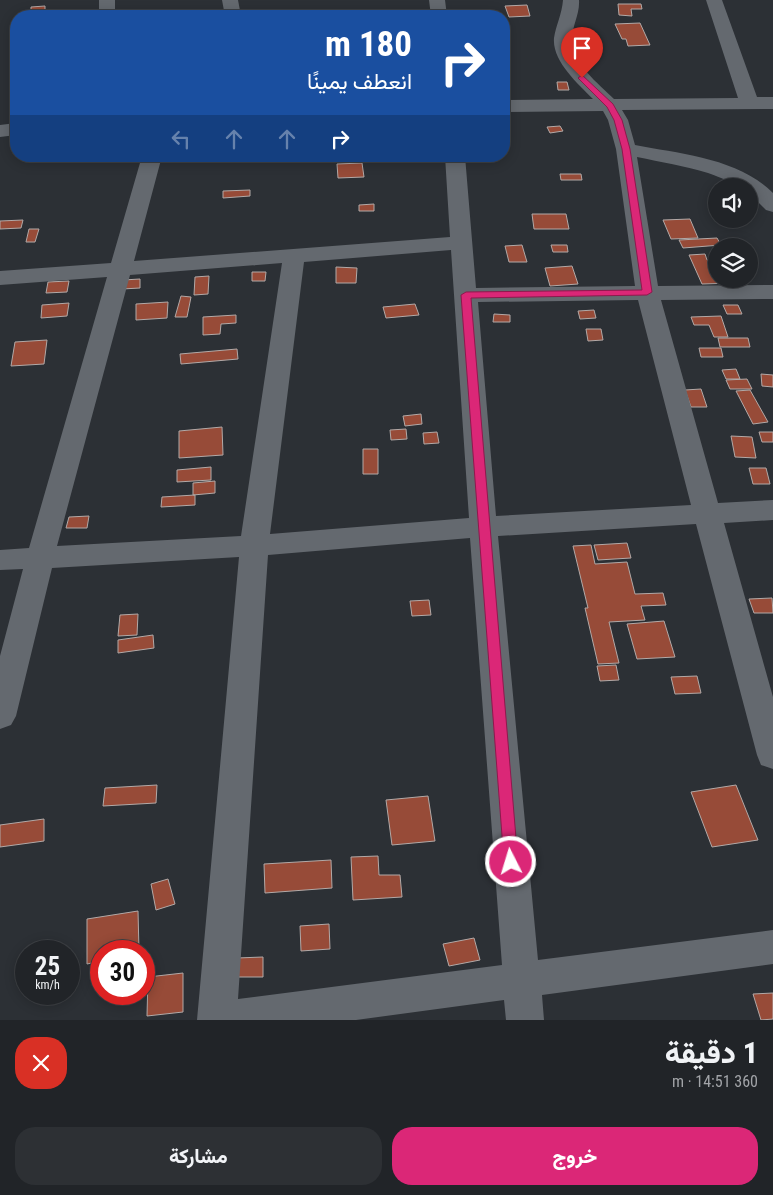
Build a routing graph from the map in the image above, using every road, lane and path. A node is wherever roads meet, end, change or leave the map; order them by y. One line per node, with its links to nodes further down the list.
1 (571, 0): 6 (street)
2 (714, 0): 3 (street)
3 (749, 102): 4 (street); 6 (street)
4 (773, 103)
5 (510, 106): 6 (street)
6 (610, 106): 7 (street)
7 (626, 149): 10 (street); 15 (street)
8 (150, 162): 13 (street)
9 (455, 162): 11 (street)
10 (773, 206)
11 (462, 243): 12 (street); 17 (street)
12 (294, 256): 13 (street); 21 (street)
13 (120, 270): 14 (street); 22 (street)
14 (0, 278)
15 (647, 292): 16 (street); 17 (street); 19 (street)
16 (773, 292)
17 (466, 295): 20 (street)
18 (773, 510): 19 (street)
19 (706, 514): 20 (street); 25 (street)
20 (483, 527): 21 (street); 27 (street)
21 (254, 546): 22 (street); 28 (street)
22 (40, 558): 23 (street); 24 (street)
23 (0, 560)
24 (0, 716)
25 (773, 755)
26 (773, 947): 27 (street)
27 (521, 981): 28 (street); 29 (street)
28 (217, 1020)
29 (525, 1020)

